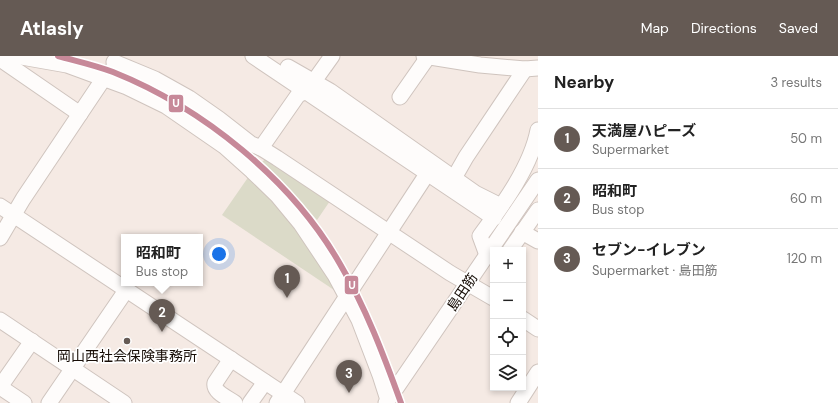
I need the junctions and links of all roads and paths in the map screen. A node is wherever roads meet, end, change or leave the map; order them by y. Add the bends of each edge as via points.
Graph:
1 (16, 56) edge
2 (253, 56) edge
3 (272, 56) edge
4 (332, 56) edge
5 (426, 57) edge
6 (0, 59) edge
7 (116, 59) edge
8 (532, 69) edge
9 (104, 79) junction
10 (310, 87) junction
11 (400, 97) dead end
12 (80, 114) junction
13 (538, 130) edge
14 (261, 148) junction
15 (427, 174) junction
16 (454, 178) junction
17 (538, 180) edge
18 (0, 206) edge
19 (538, 210) edge
20 (497, 212) junction
21 (13, 214) junction
22 (530, 227) edge
23 (389, 232) junction
24 (0, 238) edge
25 (538, 241) edge
26 (495, 247) edge
27 (513, 247) edge
28 (490, 255) edge
29 (468, 282) junction
30 (121, 285) edge
31 (122, 286) edge
32 (127, 289) junction
33 (490, 296) edge
34 (346, 297) junction
35 (524, 319) edge
36 (0, 320) edge
37 (538, 329) edge
38 (32, 341) junction
39 (231, 359) junction
40 (72, 369) junction
41 (538, 372) edge
42 (265, 382) junction
43 (0, 387) edge
44 (280, 399) edge
45 (387, 402) edge
46 (24, 403) edge
47 (49, 403) edge
48 (124, 403) edge
49 (235, 403) edge
50 (250, 403) edge
51 (297, 403) edge
52 (518, 403) edge

1 - 9 street via 67,65
2 - 10 street
3 - 10 street
4 - 10 street
5 - 8 street
5 - 11 street
6 - 12 street
7 - 9 street
7 - 14 street via 189,98 251,144
8 - 16 street via 466,157
9 - 12 street
9 - 34 street via 166,106 224,146 252,171 277,195 301,224 335,275
10 - 14 street via 298,95
10 - 15 street
10 - 16 street via 330,92
12 - 21 street
13 - 20 street via 536,142 523,171
14 - 23 street
15 - 20 street
15 - 23 street
16 - 20 street
17 - 26 street, 島田筋
18 - 21 street
19 - 22 street
20 - 28 street via 480,236
21 - 24 street
21 - 30 street
22 - 25 street
22 - 27 street
23 - 29 street via 450,273
23 - 34 street
28 - 29 street, 島田筋
29 - 33 street
29 - 45 street, 島田筋
31 - 32 street
32 - 39 street
32 - 40 street
34 - 44 street
34 - 45 street via 359,320 380,375
35 - 37 street
36 - 38 street
38 - 40 street
38 - 43 street
39 - 42 street
39 - 49 street via 214,386
40 - 47 street
40 - 48 street
41 - 52 street
42 - 44 street
42 - 50 street
43 - 46 street
44 - 51 street

